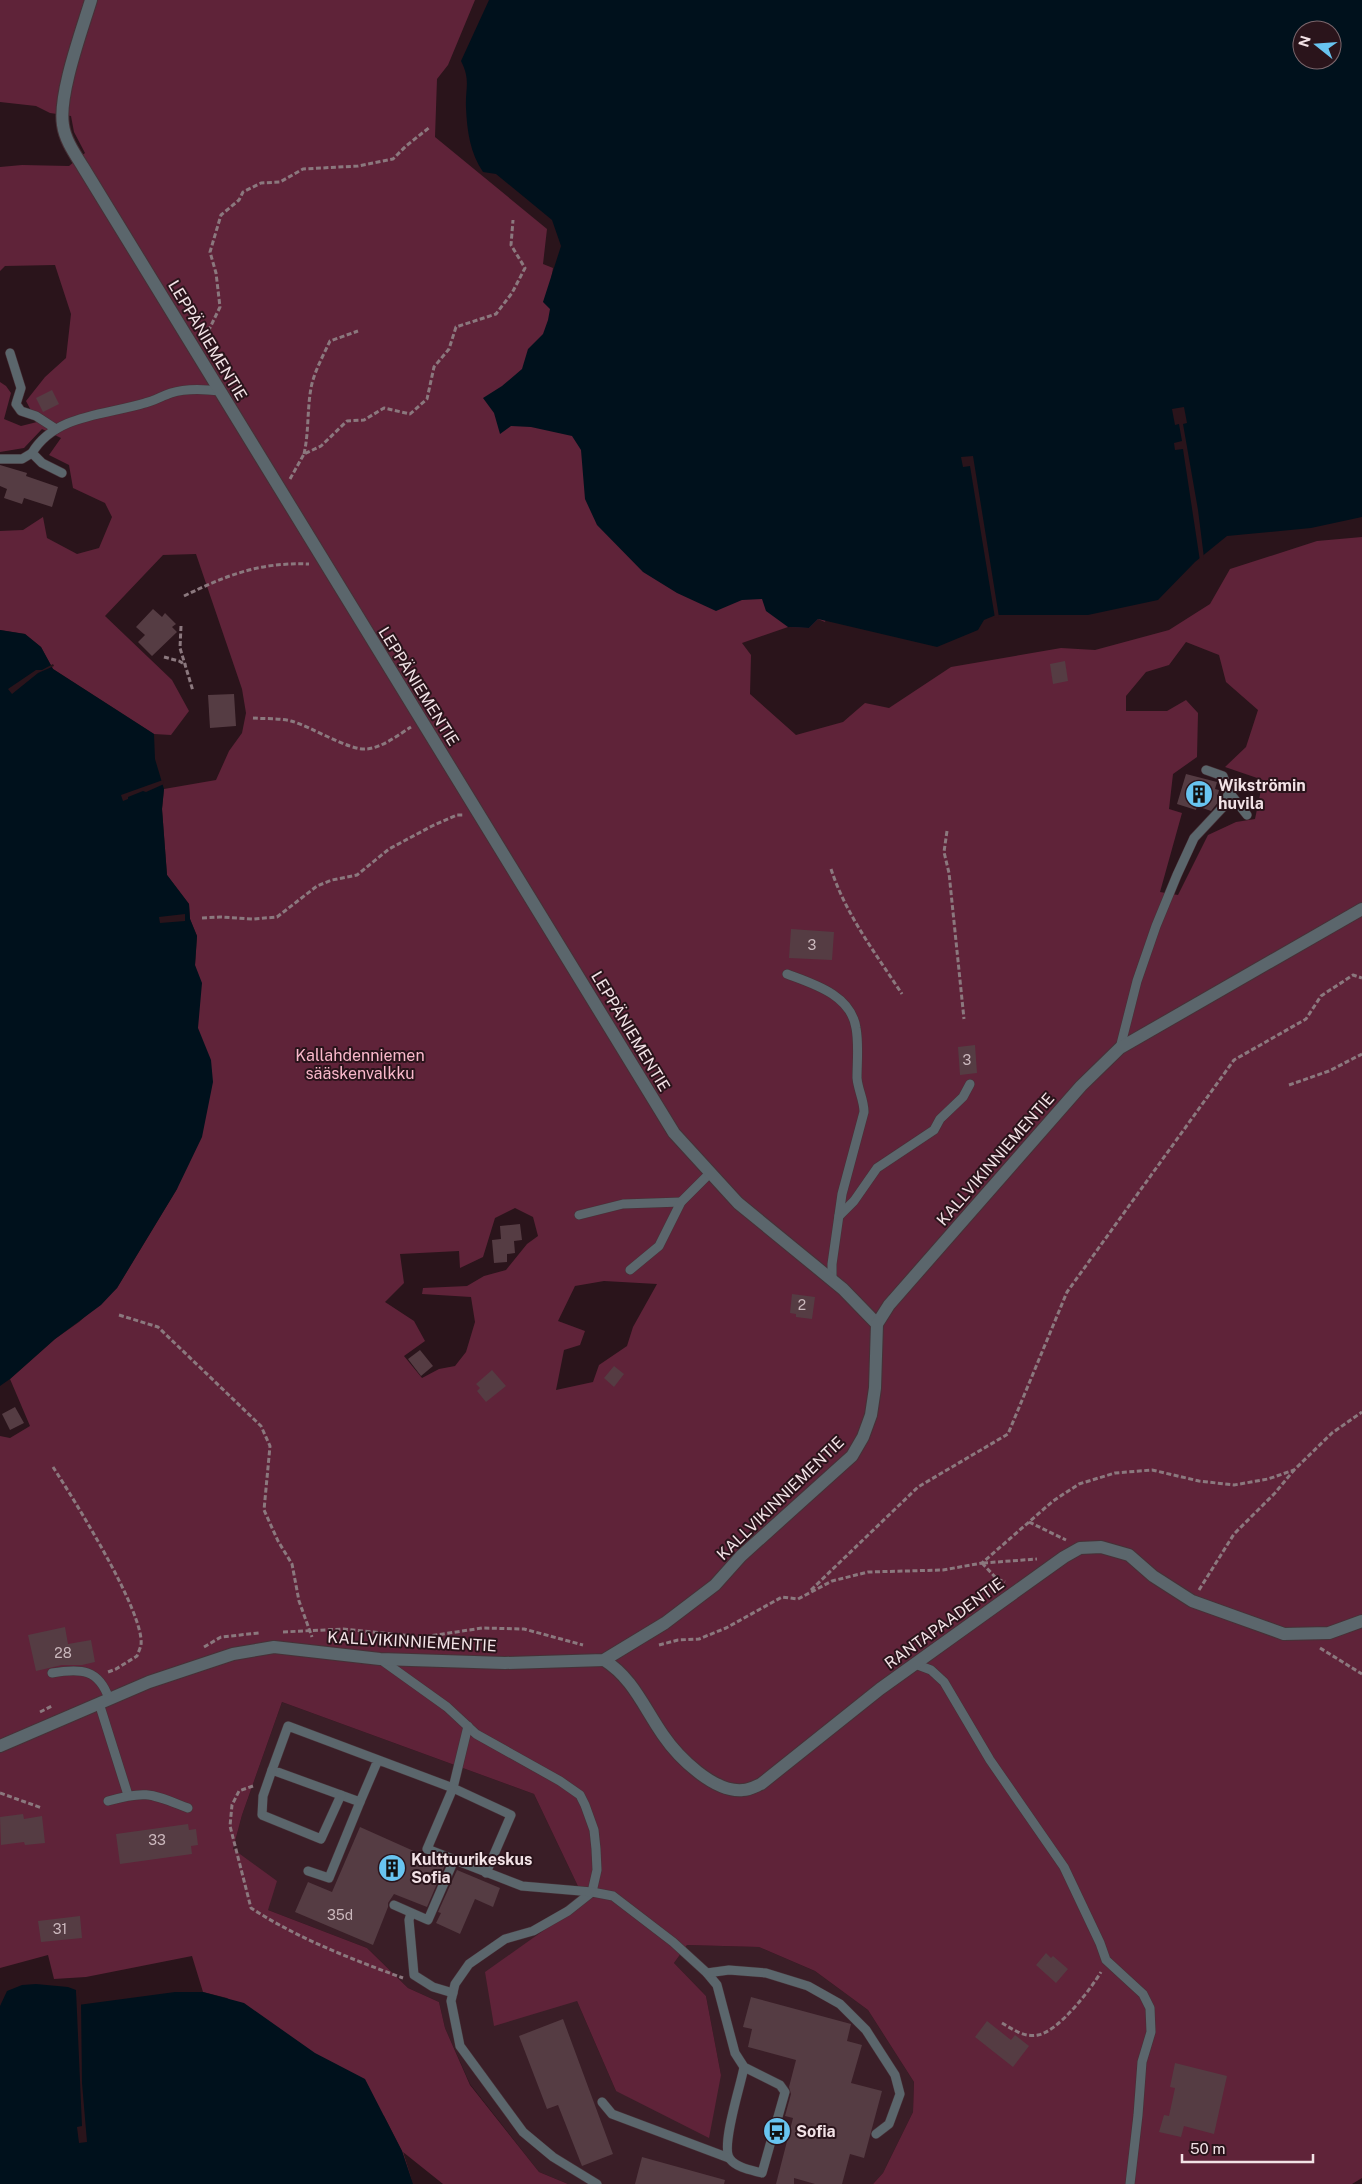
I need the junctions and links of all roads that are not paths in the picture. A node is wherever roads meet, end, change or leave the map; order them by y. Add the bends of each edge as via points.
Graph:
1 (91, 0) edge
2 (10, 353) dead end
3 (220, 391) junction
4 (56, 429) junction
5 (32, 453) junction
6 (0, 459) edge
7 (62, 473) dead end
8 (1206, 770) dead end
9 (1229, 792) junction
10 (1247, 815) dead end
11 (1362, 909) edge
12 (787, 974) dead end
13 (1120, 1048) junction
14 (970, 1084) dead end
15 (711, 1172) junction
16 (681, 1202) junction
17 (579, 1215) dead end
18 (839, 1216) junction
19 (630, 1270) dead end
20 (832, 1280) junction
21 (877, 1324) junction
22 (1362, 1621) edge
23 (380, 1659) junction
24 (604, 1660) junction
25 (915, 1664) junction
26 (52, 1673) dead end
27 (104, 1701) junction
28 (468, 1726) junction
29 (0, 1746) edge
30 (378, 1760) junction
31 (272, 1770) junction
32 (452, 1788) junction
33 (128, 1795) junction
34 (341, 1795) junction
35 (108, 1801) dead end
36 (360, 1802) junction
37 (188, 1808) dead end
38 (454, 1860) junction
39 (308, 1871) dead end
40 (486, 1873) junction
41 (592, 1892) junction
42 (394, 1905) dead end
43 (411, 1913) junction
44 (707, 1973) junction
45 (453, 1993) junction
46 (744, 2067) junction
47 (602, 2102) dead end
48 (876, 2134) dead end
49 (729, 2158) junction
50 (597, 2184) edge
51 (1130, 2184) edge

1 - 3 street, LEPPÄNIEMENTIE via 71,67 63,124 69,143
2 - 4 lane via 22,388 16,404 21,412 36,416
3 - 4 lane via 173,392
3 - 15 street, LEPPÄNIEMENTIE via 674,1133
4 - 5 lane via 39,442
5 - 6 lane via 22,459
5 - 7 lane via 42,463
8 - 9 lane via 1223,776
9 - 10 lane
9 - 13 lane via 1224,806 1194,838 1156,926
11 - 13 street, KALLVIKINNIEMENTIE
12 - 18 lane via 816,984 834,995 848,1008 856,1027 858,1084 864,1112 849,1163
13 - 21 street, KALLVIKINNIEMENTIE via 1068,1100 889,1305
14 - 18 lane via 934,1130 876,1168 854,1201
15 - 16 lane
15 - 20 street, LEPPÄNIEMENTIE via 738,1202
16 - 17 lane via 623,1204
16 - 19 lane via 658,1246
18 - 20 lane
20 - 21 street, LEPPÄNIEMENTIE
21 - 24 street, KALLVIKINNIEMENTIE via 871,1415 852,1456 741,1556 715,1585 665,1623
22 - 25 street, RANTAPAADENTIE via 1328,1633 1284,1634 1192,1601 1129,1556 1102,1547 1080,1548
23 - 24 street, KALLVIKINNIEMENTIE via 505,1663
23 - 27 street, KALLVIKINNIEMENTIE via 274,1647 233,1654
23 - 28 lane
24 - 25 street, RANTAPAADENTIE via 618,1668 664,1736 692,1766 708,1780 726,1788 743,1790 762,1784
25 - 51 lane via 931,1670 944,1682 990,1760 1064,1867 1106,1960 1143,1994 1150,2008 1151,2032 1142,2062
26 - 27 lane via 85,1672 95,1676 102,1681
27 - 29 street, KALLVIKINNIEMENTIE
27 - 33 lane
28 - 32 lane
28 - 41 lane via 476,1734 580,1795 594,1830 596,1870
30 - 31 lane via 288,1726
30 - 32 lane
30 - 36 lane
31 - 34 lane
31 - 34 lane via 263,1796 262,1815 321,1839
32 - 38 lane via 427,1849
32 - 40 lane via 511,1815
33 - 35 lane
33 - 37 lane via 144,1794
34 - 36 lane
36 - 39 lane via 329,1878
38 - 40 lane
38 - 43 lane via 428,1920
40 - 41 lane via 522,1886
41 - 44 lane via 613,1896
41 - 45 lane via 568,1911 533,1931 505,1939 469,1964 455,1984
42 - 43 lane
43 - 45 lane via 414,1975 433,1987
44 - 46 lane via 717,1985 735,2053
44 - 48 lane via 729,1970 766,1973 808,1986 840,2004 866,2030 895,2075 900,2094 889,2124
45 - 50 lane via 451,2001 460,2046 493,2092 524,2132 553,2157
46 - 49 lane via 729,2126 726,2150
46 - 49 lane via 780,2085 785,2092 762,2173 736,2165
47 - 49 lane via 612,2114

